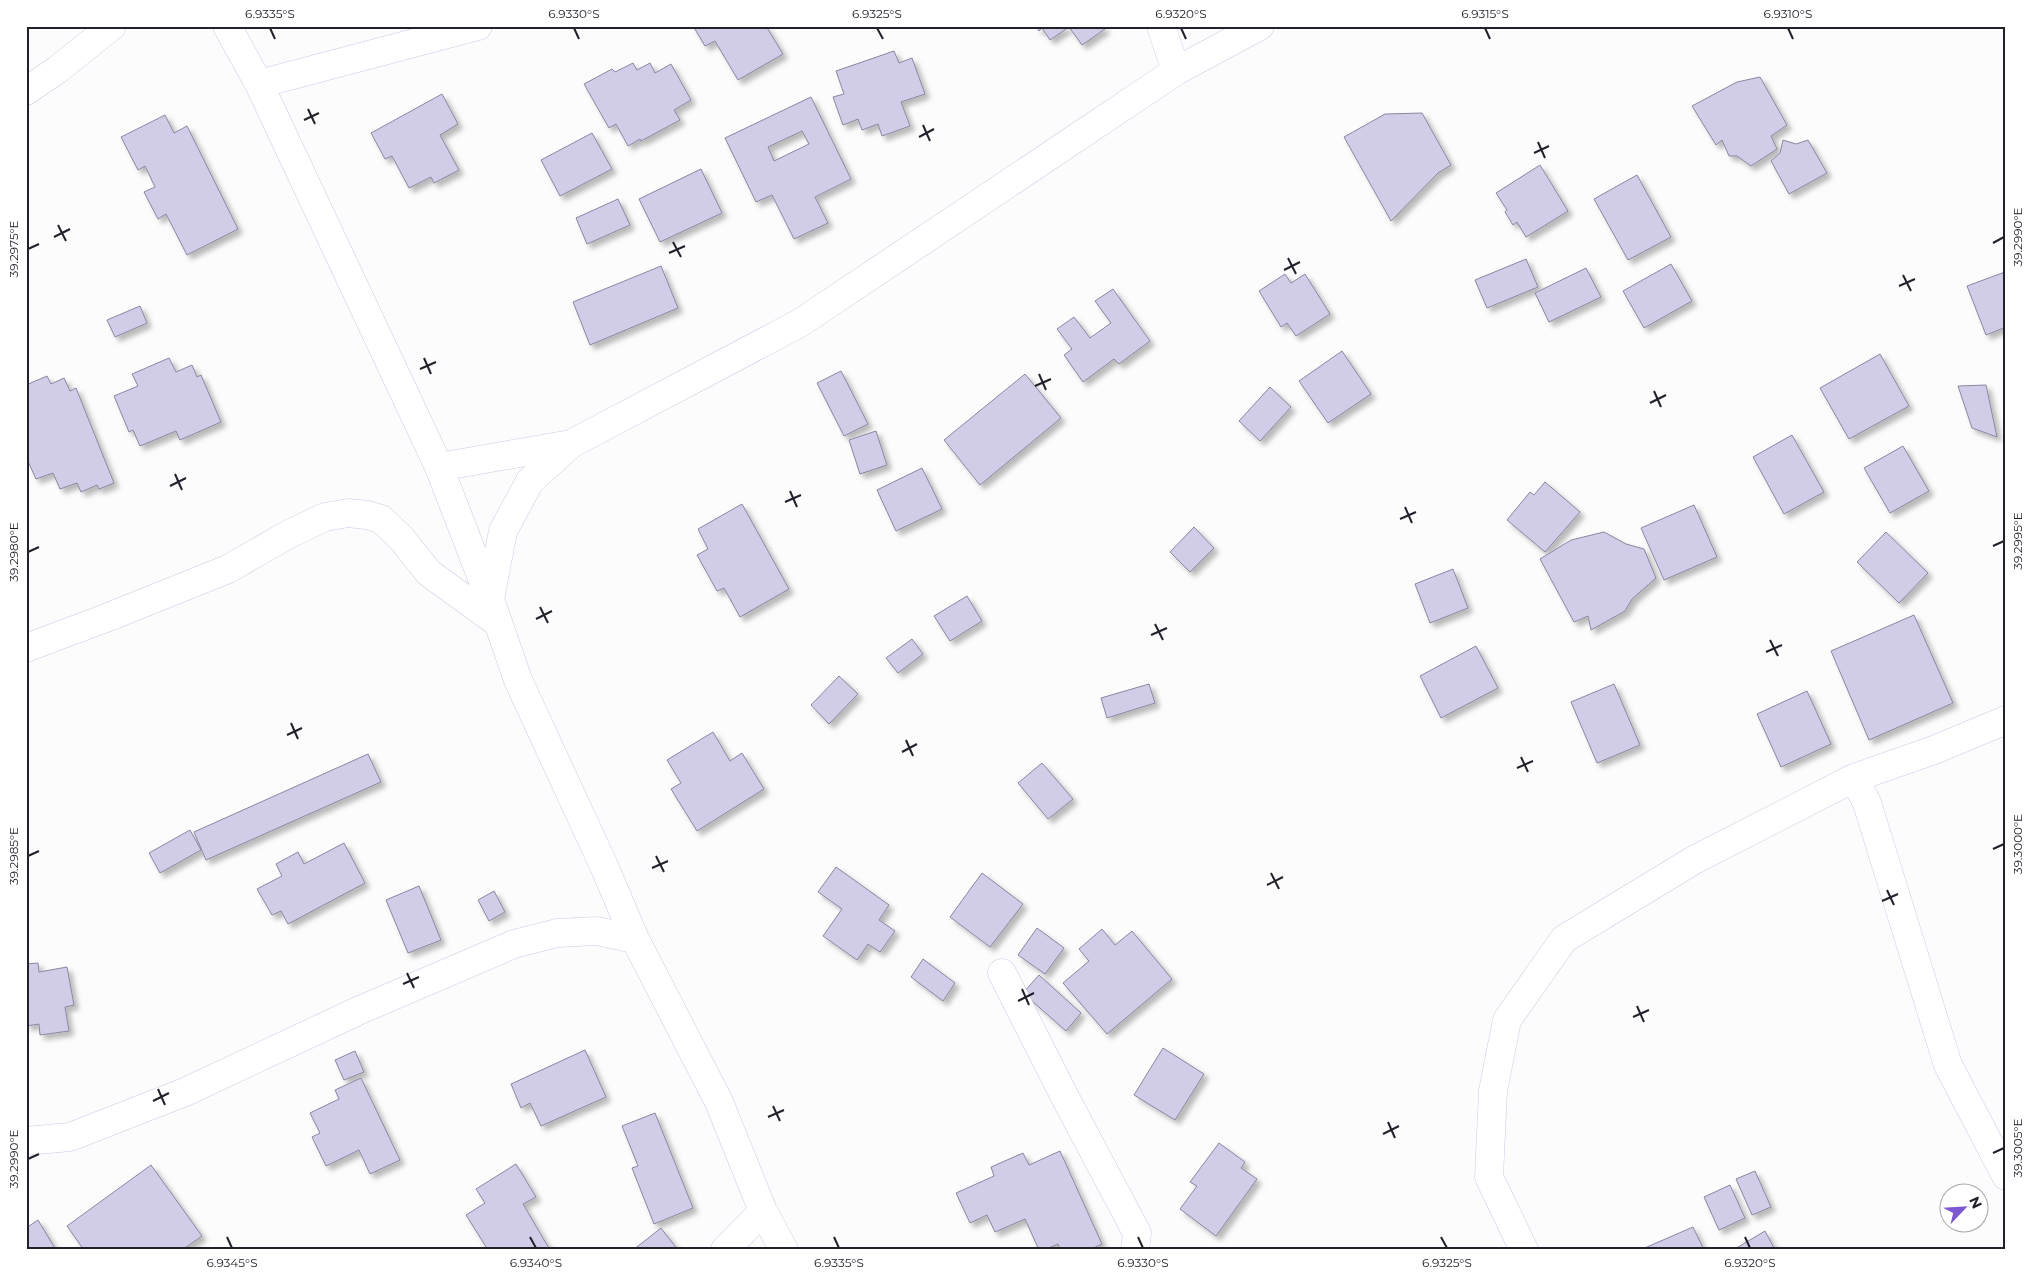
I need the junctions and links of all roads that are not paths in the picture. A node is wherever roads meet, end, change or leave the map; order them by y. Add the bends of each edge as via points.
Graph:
1 (112, 26) edge
2 (227, 26) edge
3 (478, 26) edge
4 (1161, 26) edge
5 (1260, 26) edge
6 (1176, 71) junction
7 (259, 84) junction
8 (26, 91) edge
9 (571, 444) junction
10 (439, 467) junction
11 (494, 611) junction
12 (26, 648) edge
13 (2006, 720) edge
14 (1854, 778) junction
15 (635, 939) junction
16 (1002, 973) dead end
17 (26, 1141) edge
18 (2006, 1176) edge
19 (763, 1211) junction
20 (725, 1250) edge
21 (784, 1250) edge
22 (1135, 1250) edge
23 (1524, 1250) edge

1 - 8 street
2 - 7 street
3 - 7 street
4 - 6 street
5 - 6 street
6 - 9 street via 800,323
7 - 10 street
9 - 10 street
9 - 11 street via 530,481 503,532
10 - 11 street
11 - 12 street via 429,574 401,538 381,519 348,514 324,517 228,569
11 - 15 street via 518,680
13 - 14 street
14 - 18 street via 1867,803 1948,1065
14 - 23 street via 1694,860 1564,939 1507,1020 1493,1091 1489,1177
15 - 17 street via 596,931 557,932 514,944 360,1010 185,1092 70,1137
15 - 19 street via 719,1102
16 - 22 street via 1137,1233
19 - 20 street
19 - 21 street

